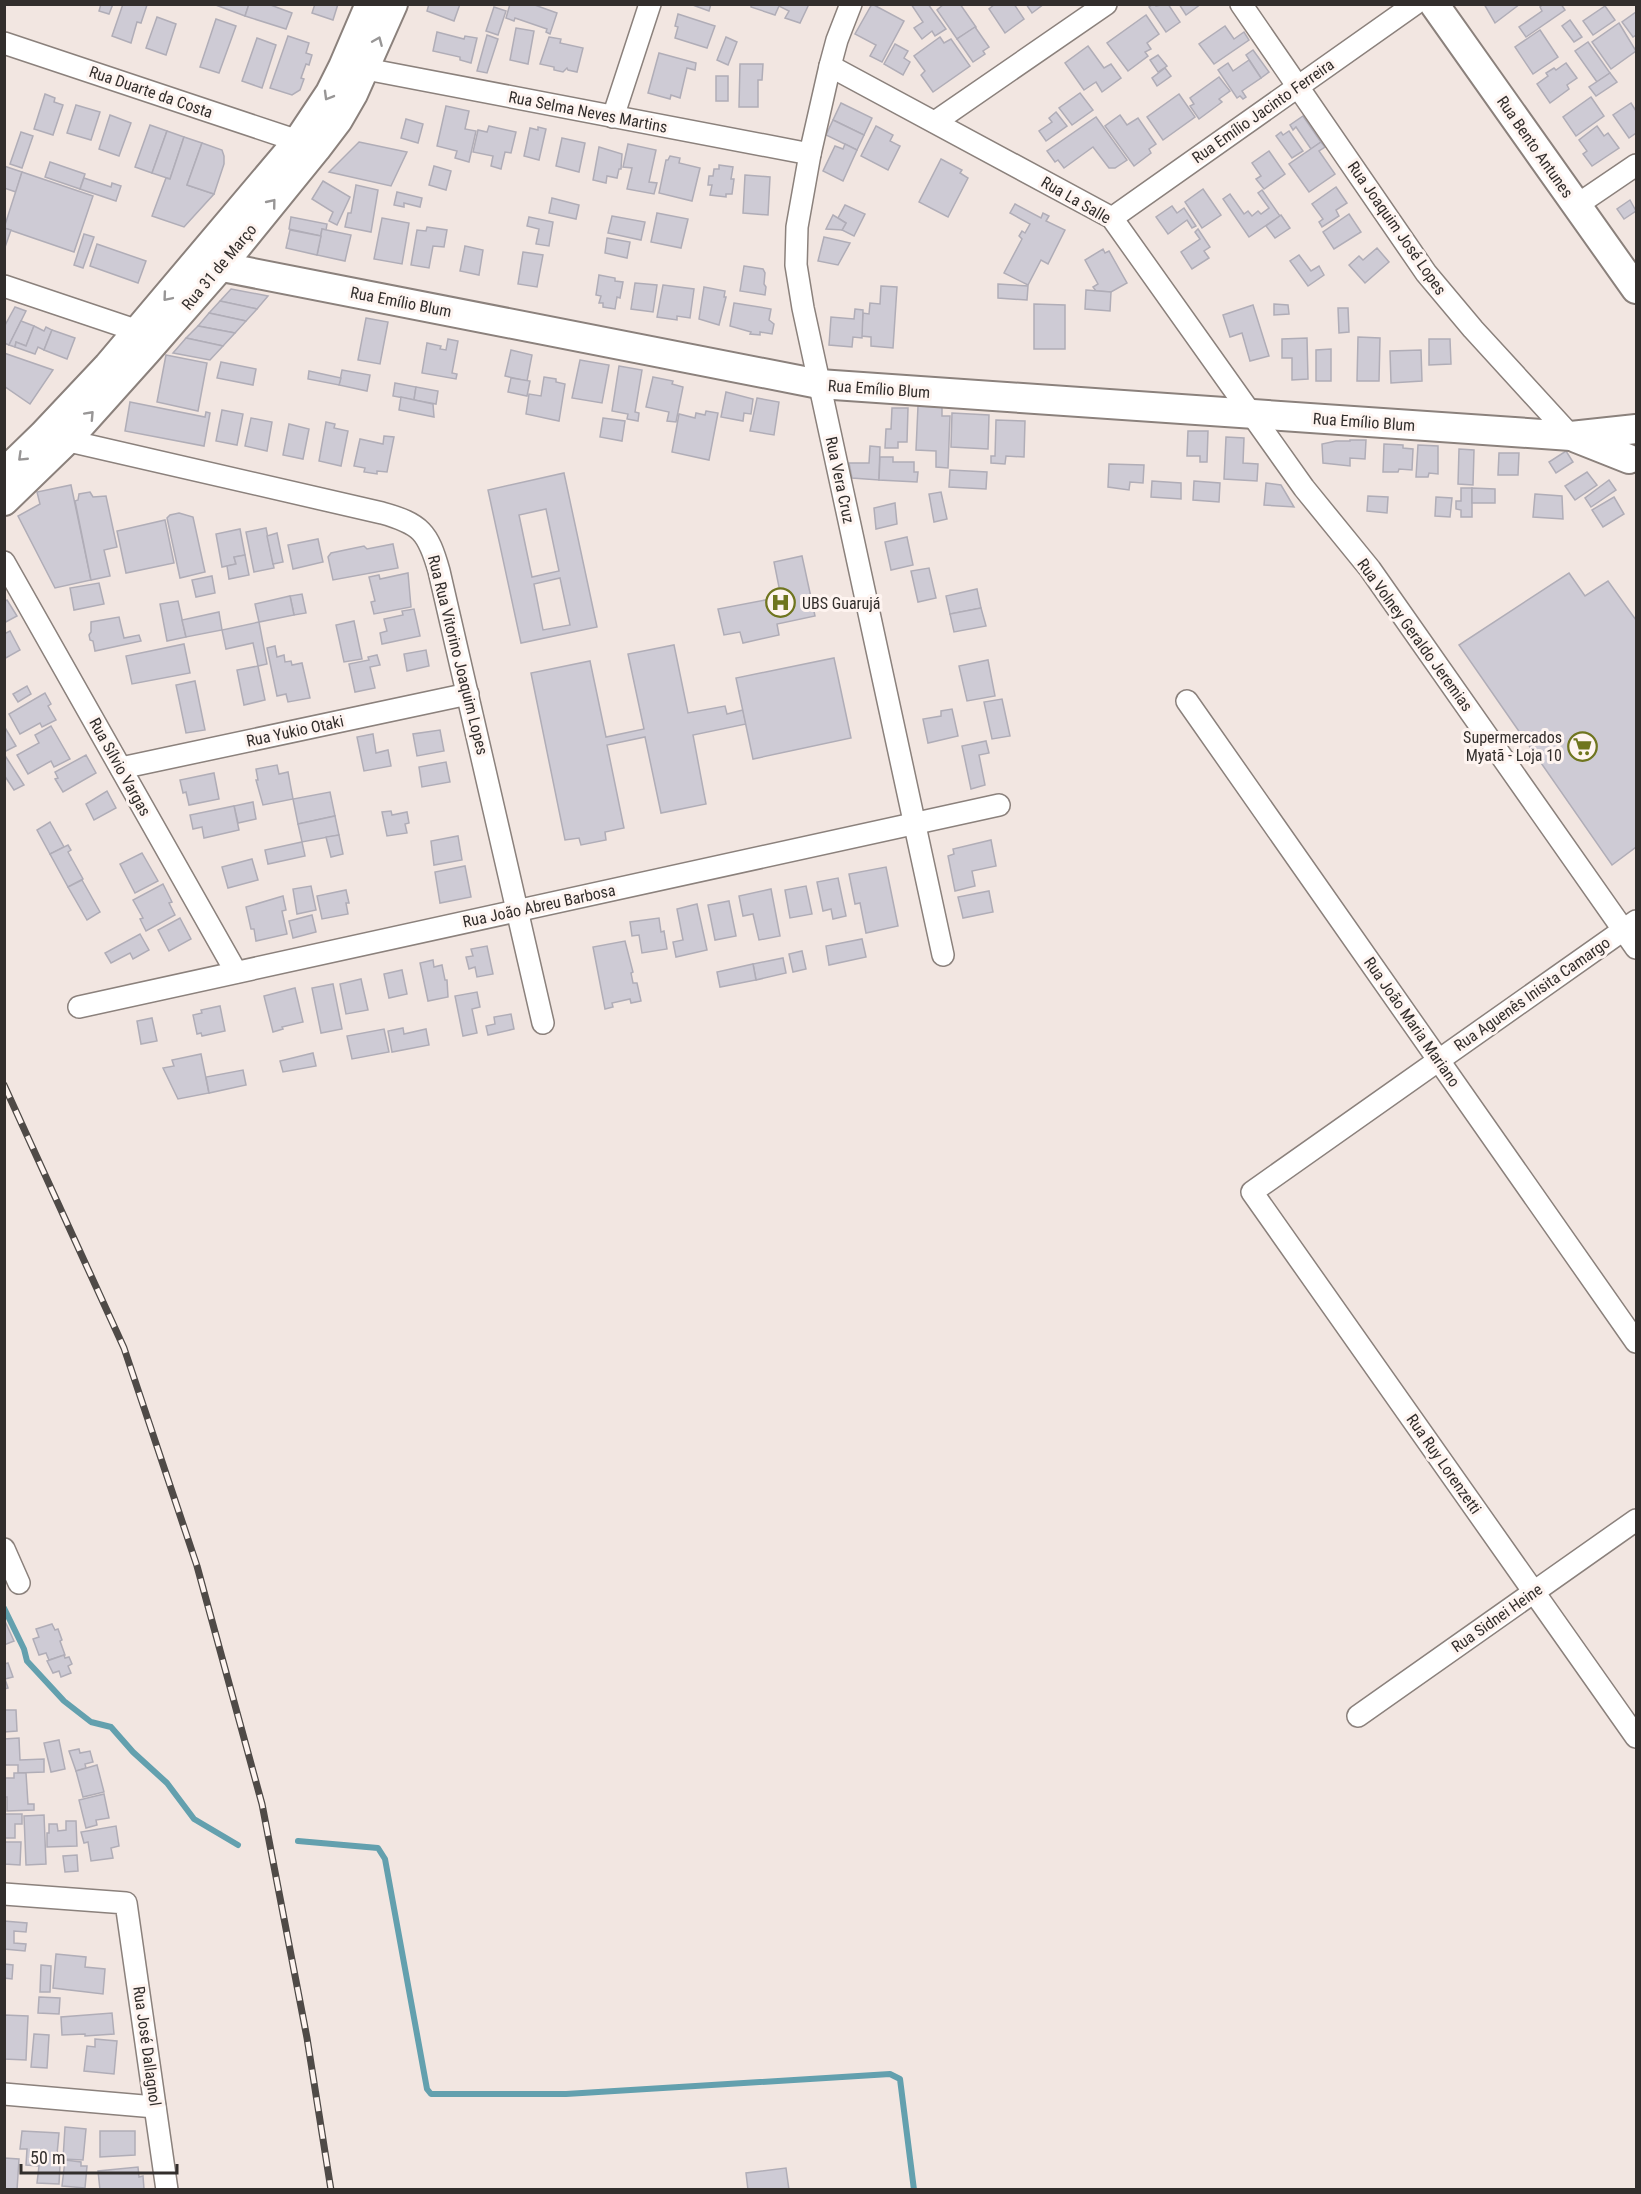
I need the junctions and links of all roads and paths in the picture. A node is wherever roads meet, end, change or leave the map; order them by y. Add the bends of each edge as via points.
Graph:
1 (370, 4) edge
2 (393, 4) edge
3 (650, 4) edge
4 (851, 4) edge
5 (1106, 4) edge
6 (1241, 4) edge
7 (1414, 4) edge
8 (1434, 4) edge
9 (4, 43) edge
10 (830, 66) junction
11 (366, 69) junction
12 (1298, 86) junction
13 (613, 117) junction
14 (935, 122) junction
15 (298, 141) junction
16 (810, 154) junction
17 (1636, 165) edge
18 (1577, 205) junction
19 (1112, 218) junction
20 (209, 264) junction
21 (4, 286) edge
22 (1636, 289) edge
23 (138, 332) junction
24 (819, 384) junction
25 (1251, 414) junction
26 (1571, 436) junction
27 (55, 437) junction
28 (1635, 448) edge
29 (4, 473) edge
30 (4, 501) edge
31 (4, 562) edge
32 (468, 694) junction
33 (1187, 701) dead end
34 (121, 768) junction
35 (999, 805) dead end
36 (914, 824) junction
37 (517, 911) junction
38 (1630, 925) edge
39 (1636, 948) edge
40 (943, 955) dead end
41 (236, 972) junction
42 (79, 1007) dead end
43 (543, 1023) dead end
44 (1439, 1060) junction
45 (1252, 1192) joint
46 (1636, 1342) edge
47 (1636, 1520) edge
48 (4, 1549) edge
49 (19, 1583) dead end
50 (1534, 1592) junction
51 (1358, 1716) dead end
52 (1636, 1737) edge
53 (4, 1894) edge
54 (4, 2094) edge
55 (155, 2107) junction
56 (167, 2190) edge

1 -> 15 main road, Rua 31 de Março via 334,84
11 -> 2 main road, Rua 31 de Março
3 - 13 street
4 - 10 street, Rua Vera Cruz
5 - 14 street
6 - 12 street, Rua Joaquim José Lopes
7 - 12 street, Rua Emílio Jacinto Ferreira
8 - 18 main road, Rua Bento Antunes
9 - 15 street, Rua Duarte da Costa
10 - 14 street, Rua La Salle
10 - 16 street, Rua Vera Cruz
11 - 13 street, Rua Selma Neves Martins
20 -> 11 main road, Rua 31 de Março via 338,120
12 - 19 street, Rua Emílio Jacinto Ferreira
12 - 26 street, Rua Joaquim José Lopes via 1426,273
13 - 16 street, Rua Selma Neves Martins
14 - 19 street, Rua La Salle
15 - 20 main road, Rua 31 de Março
16 - 24 street, Rua Vera Cruz via 797,227 796,265
17 - 18 street
18 - 22 main road, Rua Bento Antunes
19 - 25 street, Rua La Salle
20 -> 23 main road, Rua 31 de Março
20 - 24 main road, Rua Emílio Blum
27 -> 20 main road, Rua 31 de Março
21 - 23 street
23 - 27 main road, Rua 31 de Março
24 - 25 main road, Rua Emílio Blum
24 - 36 street, Rua Vera Cruz
25 - 26 main road, Rua Emílio Blum
25 - 38 street, Rua Volney Geraldo Jeremias via 1370,569
26 - 28 main road, Rua Emílio Blum
27 -> 29 main road, Rua 31 de Março
27 - 30 main road, Rua 31 de Março
27 - 32 street, Rua Rua Vitorino Joaquim Lopes via 405,519 422,531 433,548
31 - 34 street, Rua Sílvio Vargas
32 - 34 street, Rua Yukio Otaki
32 - 37 street, Rua Rua Vitorino Joaquim Lopes
33 - 44 street, Rua João Maria Mariano
34 - 41 street, Rua Sílvio Vargas
35 - 36 street, Rua João Abreu Barbosa
36 - 37 street, Rua João Abreu Barbosa
36 - 40 street, Rua Vera Cruz
37 - 41 street, Rua João Abreu Barbosa
37 - 43 street, Rua Rua Vitorino Joaquim Lopes
38 - 39 street, Rua Volney Geraldo Jeremias
38 - 44 street, Rua Aguenês Inisita Camargo
41 - 42 street, Rua João Abreu Barbosa
44 - 45 street, Rua Aguenês Inisita Camargo
44 - 46 street, Rua João Maria Mariano
45 - 50 street, Rua Ruy Lorenzetti
47 - 50 street, Rua Sidnei Heine
48 - 49 street
50 - 51 street, Rua Sidnei Heine
50 - 52 street, Rua Ruy Lorenzetti
53 - 55 street, Rua José Dallagnol via 126,1903
54 - 55 street
55 - 56 street, Rua José Dallagnol

